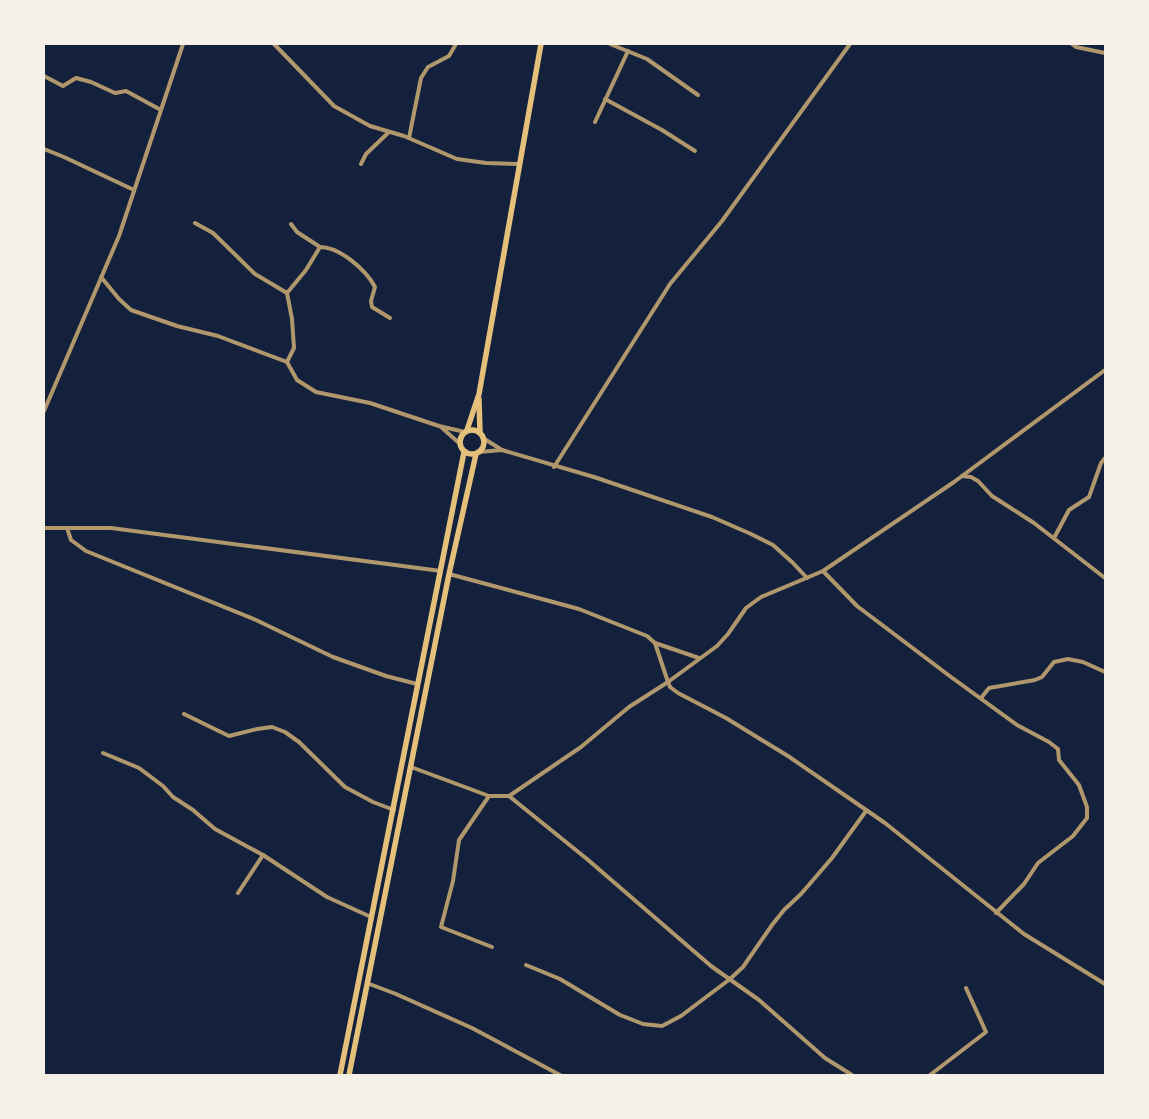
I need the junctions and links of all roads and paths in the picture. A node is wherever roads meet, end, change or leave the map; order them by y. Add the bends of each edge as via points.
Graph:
1 (183, 44) edge
2 (274, 44) edge
3 (456, 44) edge
4 (541, 44) edge
5 (610, 44) edge
6 (850, 44) edge
7 (1072, 44) edge
8 (1094, 44) edge
9 (1091, 50) junction
10 (628, 51) junction
11 (1105, 53) edge
12 (44, 76) edge
13 (698, 95) dead end
14 (605, 99) junction
15 (160, 110) junction
16 (595, 122) dead end
17 (389, 132) junction
18 (409, 138) junction
19 (44, 149) edge
20 (695, 151) dead end
21 (361, 164) dead end
22 (519, 164) junction
23 (134, 190) junction
24 (195, 224) dead end
25 (291, 224) dead end
26 (320, 247) junction
27 (101, 277) junction
28 (287, 293) junction
29 (390, 318) dead end
30 (286, 362) junction
31 (1105, 370) edge
32 (479, 394) junction
33 (44, 411) edge
34 (439, 426) junction
35 (466, 431) junction
36 (482, 435) junction
37 (459, 443) junction
38 (502, 450) junction
39 (464, 452) junction
40 (478, 453) junction
41 (1105, 458) edge
42 (554, 467) junction
43 (962, 476) junction
44 (44, 528) edge
45 (67, 528) junction
46 (1054, 538) junction
47 (823, 571) junction
48 (441, 572) junction
49 (449, 574) junction
50 (807, 578) junction
51 (1105, 578) edge
52 (655, 643) junction
53 (699, 658) junction
54 (1105, 672) edge
55 (668, 682) junction
56 (417, 684) junction
57 (981, 698) junction
58 (184, 714) dead end
59 (103, 753) dead end
60 (411, 767) junction
61 (489, 796) junction
62 (509, 796) junction
63 (394, 810) junction
64 (866, 811) junction
65 (263, 855) junction
66 (238, 893) dead end
67 (996, 913) junction
68 (371, 917) junction
69 (492, 947) dead end
70 (526, 965) dead end
71 (730, 979) junction
72 (359, 982) junction
73 (367, 983) junction
74 (1105, 984) edge
75 (966, 988) dead end
76 (340, 1075) edge
77 (349, 1075) edge
78 (560, 1075) edge
79 (852, 1075) edge
80 (930, 1075) edge

1 - 15 street
2 - 17 street via 334,106 370,126
3 - 18 street via 449,56 428,67 421,78
4 - 22 highway
5 - 10 street
6 - 42 street via 745,190 670,284
7 - 9 street
8 - 9 street
9 - 11 street
10 - 13 street via 647,59
10 - 14 street
12 - 15 street via 63,86 76,78 115,93 126,91
14 - 16 street
14 - 20 street
15 - 23 street
17 - 18 street
17 - 21 street via 366,154
18 - 22 street via 457,159 486,164
19 - 23 street
22 - 32 highway
23 - 27 street
24 - 28 street via 213,232 255,274
25 - 26 street via 297,232
26 - 28 street
26 - 29 street via 334,249 361,268 375,287 372,307
27 - 30 street via 131,310 218,336
27 - 33 street
28 - 30 street via 294,348
30 - 34 street via 297,380 316,392 370,403
31 - 43 street
32 - 35 highway
32 - 36 highway
34 - 35 street
34 - 37 street
35 - 36 highway via 474,430
35 - 37 highway
36 - 38 street
36 - 40 highway via 484,444
37 - 39 highway
38 - 40 street
38 - 42 street
39 - 40 highway
39 - 48 highway
40 - 49 highway
41 - 46 street via 1089,497 1069,510
42 - 50 street via 702,514 751,534 773,545
43 - 46 street via 978,481 992,496
43 - 47 street
44 - 45 street
45 - 48 street via 111,528
45 - 56 street via 71,540 86,551 256,620 333,657
46 - 51 street
47 - 50 street
47 - 57 street via 857,606
48 - 56 highway
49 - 52 street via 579,609 647,636
49 - 60 highway
50 - 53 street via 761,597 746,608 717,646
52 - 53 street
52 - 55 street
53 - 55 street
54 - 57 street via 1068,659 1054,662 1042,677 1035,680 989,688
55 - 62 street
55 - 64 street via 678,693 788,756
56 - 63 highway
57 - 67 street via 1017,725 1058,749 1059,760 1079,785 1088,807 1087,818 1073,836 1038,862 1024,884
58 - 63 street via 229,736 257,729 272,728 286,732 345,787
59 - 65 street via 139,768 216,829
60 - 61 street
60 - 73 highway
61 - 62 street
61 - 69 street via 459,840 441,927
62 - 71 street
63 - 68 highway
64 - 67 street
64 - 71 street via 832,858 784,910
65 - 66 street
65 - 68 street via 327,897
67 - 74 street
68 - 72 highway
70 - 71 street via 560,979 620,1014 643,1024 662,1026 681,1016
71 - 79 street via 826,1058
72 - 73 highway
72 - 76 highway
73 - 77 highway
73 - 78 street via 472,1028
75 - 80 street via 986,1032

